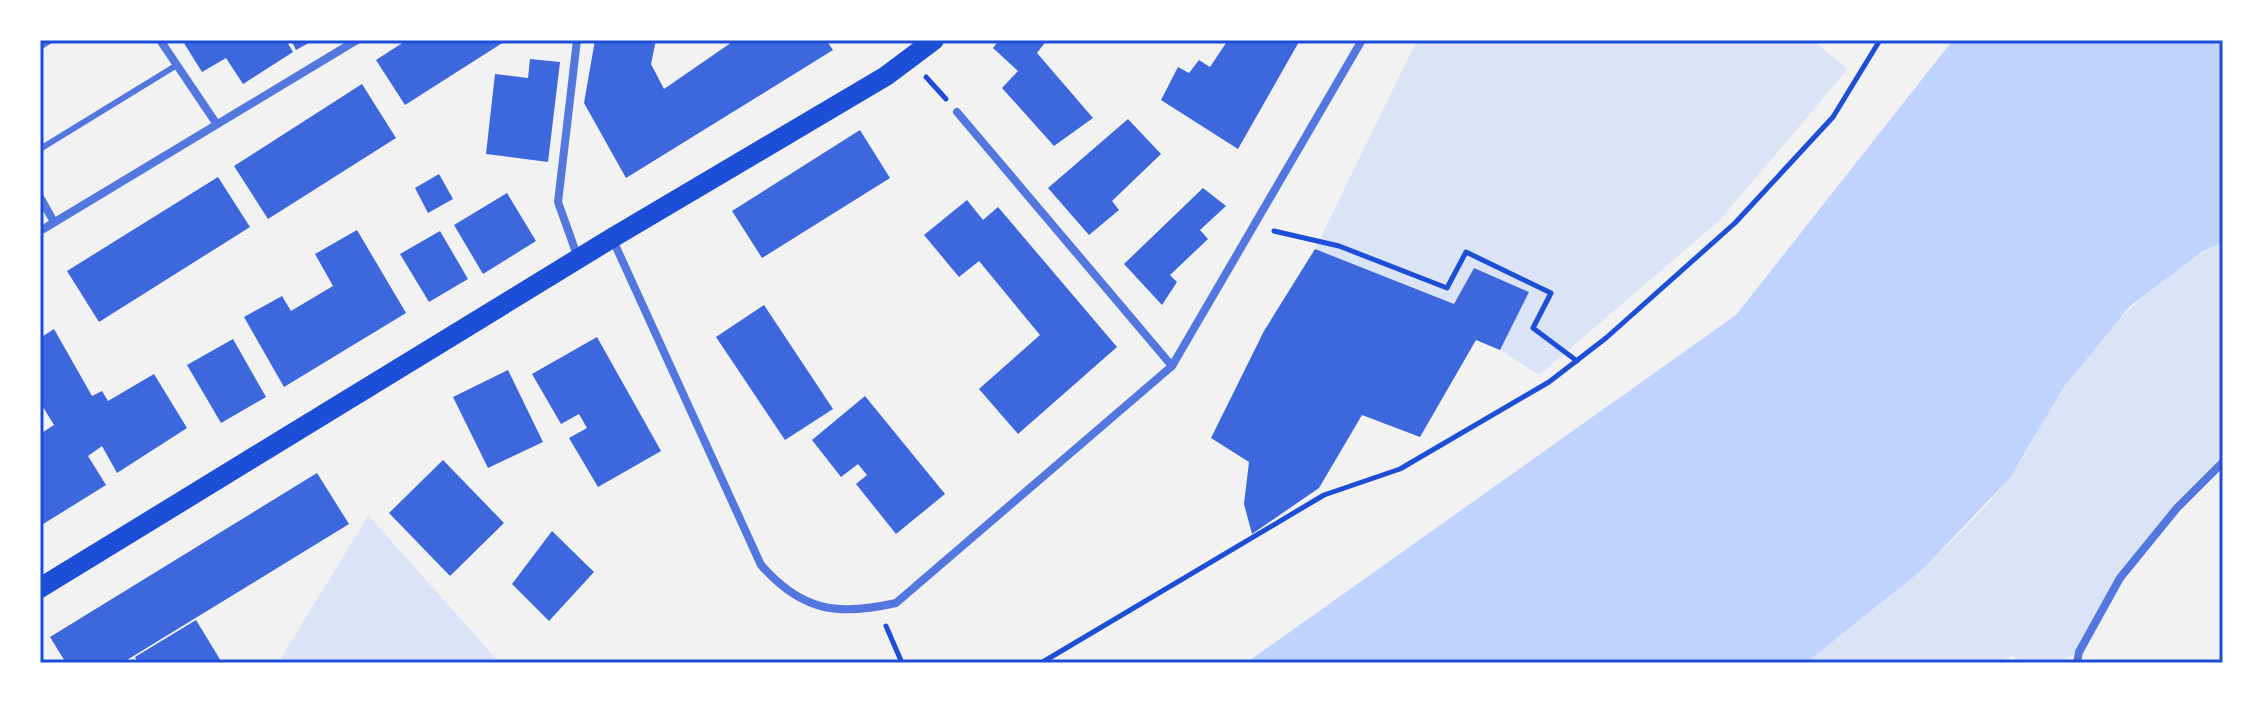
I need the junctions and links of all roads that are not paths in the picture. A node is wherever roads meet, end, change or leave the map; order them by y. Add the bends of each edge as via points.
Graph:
1 (51, 40) edge
2 (160, 40) edge
3 (357, 40) edge
4 (577, 40) edge
5 (934, 40) edge
6 (1362, 40) edge
7 (40, 47) edge
8 (177, 65) junction
9 (957, 112) road end
10 (216, 123) junction
11 (40, 149) edge
12 (40, 197) edge
13 (54, 222) junction
14 (40, 231) edge
15 (612, 238) junction
16 (578, 258) junction
17 (1172, 366) junction
18 (2223, 462) edge
19 (40, 588) edge
20 (2077, 663) edge

1 - 7 lane
2 - 8 street
3 - 10 street
4 - 16 street via 558,202
5 - 15 main road via 886,76
6 - 17 street
8 - 10 street
8 - 11 lane
9 - 17 street
10 - 13 street
12 - 13 street
13 - 14 street
15 - 16 main road
15 - 17 street via 761,565 784,591 817,604 856,612 896,603
16 - 19 main road
18 - 20 street via 2120,578

